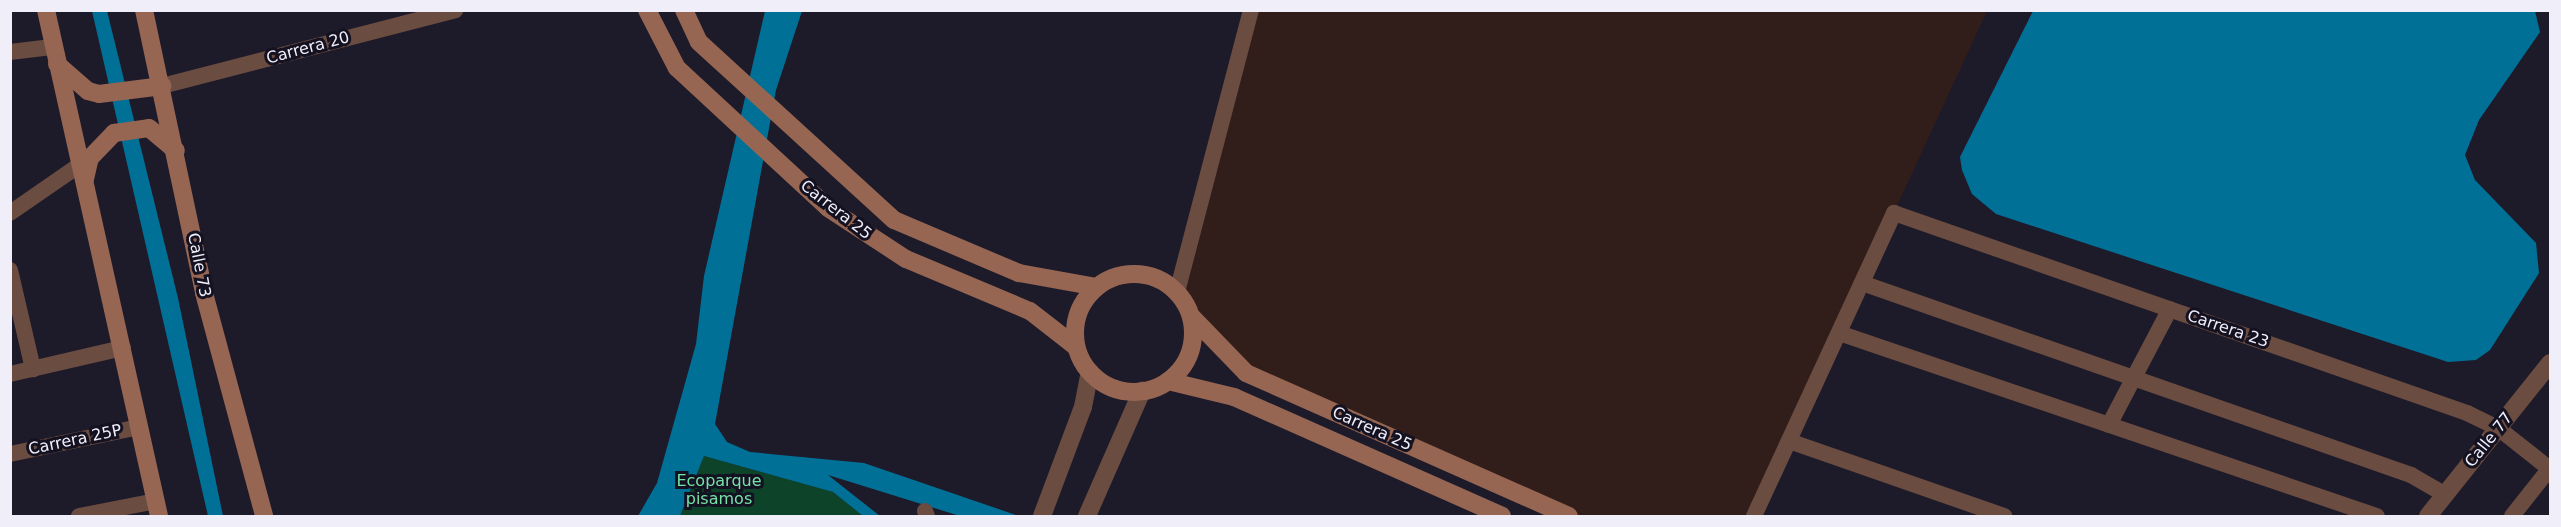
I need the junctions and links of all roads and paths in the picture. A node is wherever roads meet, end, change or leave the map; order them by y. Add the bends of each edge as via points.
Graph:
1 (46, 10) edge
2 (144, 10) edge
3 (455, 10) edge
4 (639, 10) edge
5 (647, 10) edge
6 (684, 10) edge
7 (1251, 10) edge
8 (656, 36) junction
9 (10, 52) edge
10 (54, 56) junction
11 (162, 86) junction
12 (178, 156) junction
13 (85, 167) junction
14 (10, 213) edge
15 (10, 270) edge
16 (1862, 283) junction
17 (1097, 287) junction
18 (1178, 292) junction
19 (2170, 309) junction
20 (1192, 317) junction
21 (1839, 333) junction
22 (1077, 347) junction
23 (123, 348) junction
24 (2550, 363) edge
25 (33, 369) junction
26 (1090, 372) junction
27 (10, 374) edge
28 (2134, 378) junction
29 (1168, 381) junction
30 (1142, 391) junction
31 (2109, 425) junction
32 (139, 427) junction
33 (2498, 428) junction
34 (1790, 441) junction
35 (10, 454) edge
36 (2550, 468) edge
37 (2445, 495) junction
38 (158, 509) edge
39 (1491, 514) edge
40 (79, 516) edge
41 (264, 516) edge
42 (1042, 516) edge
43 (1087, 516) edge
44 (1569, 516) edge
45 (1755, 516) edge
46 (2004, 516) edge
47 (2377, 516) edge
48 (2428, 516) edge
49 (2512, 516) edge

1 - 10 main road
2 - 11 main road, Calle 73
3 - 11 street, Carrera 20
4 - 8 street
5 - 8 main road, Carrera 25
6 - 17 main road, Carrera 25 via 699,42 847,183 894,220 951,248 1033,278
7 - 18 street
8 - 22 main road, Carrera 25 via 677,68 828,208 906,259 1030,311
9 - 10 street
10 - 11 main road via 75,82 99,94
10 - 13 main road
11 - 12 main road, Calle 73
12 - 13 main road via 162,136 149,128 114,133
12 - 41 main road, Calle 73 via 204,293
13 - 14 street
13 - 23 main road
15 - 25 street
16 - 19 street, Carrera 23 via 1894,213
16 - 21 street
16 - 28 street
17 - 18 main road via 1117,276 1140,274
17 - 22 main road, Carrera 25 via 1078,314
18 - 20 main road, Carrera 25
19 - 28 street
19 - 33 street, Carrera 23
20 - 29 main road via 1190,352
20 - 44 main road, Carrera 25 via 1246,373
21 - 31 street
21 - 34 street
22 - 26 main road, Carrera 25
23 - 25 street
23 - 32 main road
24 - 33 street, Calle 77
25 - 27 street
26 - 30 main road, Carrera 25 via 1113,388
26 - 42 street via 1063,467
28 - 31 street
28 - 37 street via 2411,475
29 - 30 main road, Carrera 25
29 - 39 main road, Carrera 25 via 1234,397
30 - 43 street
31 - 47 street
32 - 35 street, Carrera 25P
32 - 38 main road
33 - 36 street, Carrera 23
33 - 37 street, Calle 77
34 - 45 street
34 - 46 street
36 - 49 street
37 - 48 street, Calle 77
38 - 40 street

